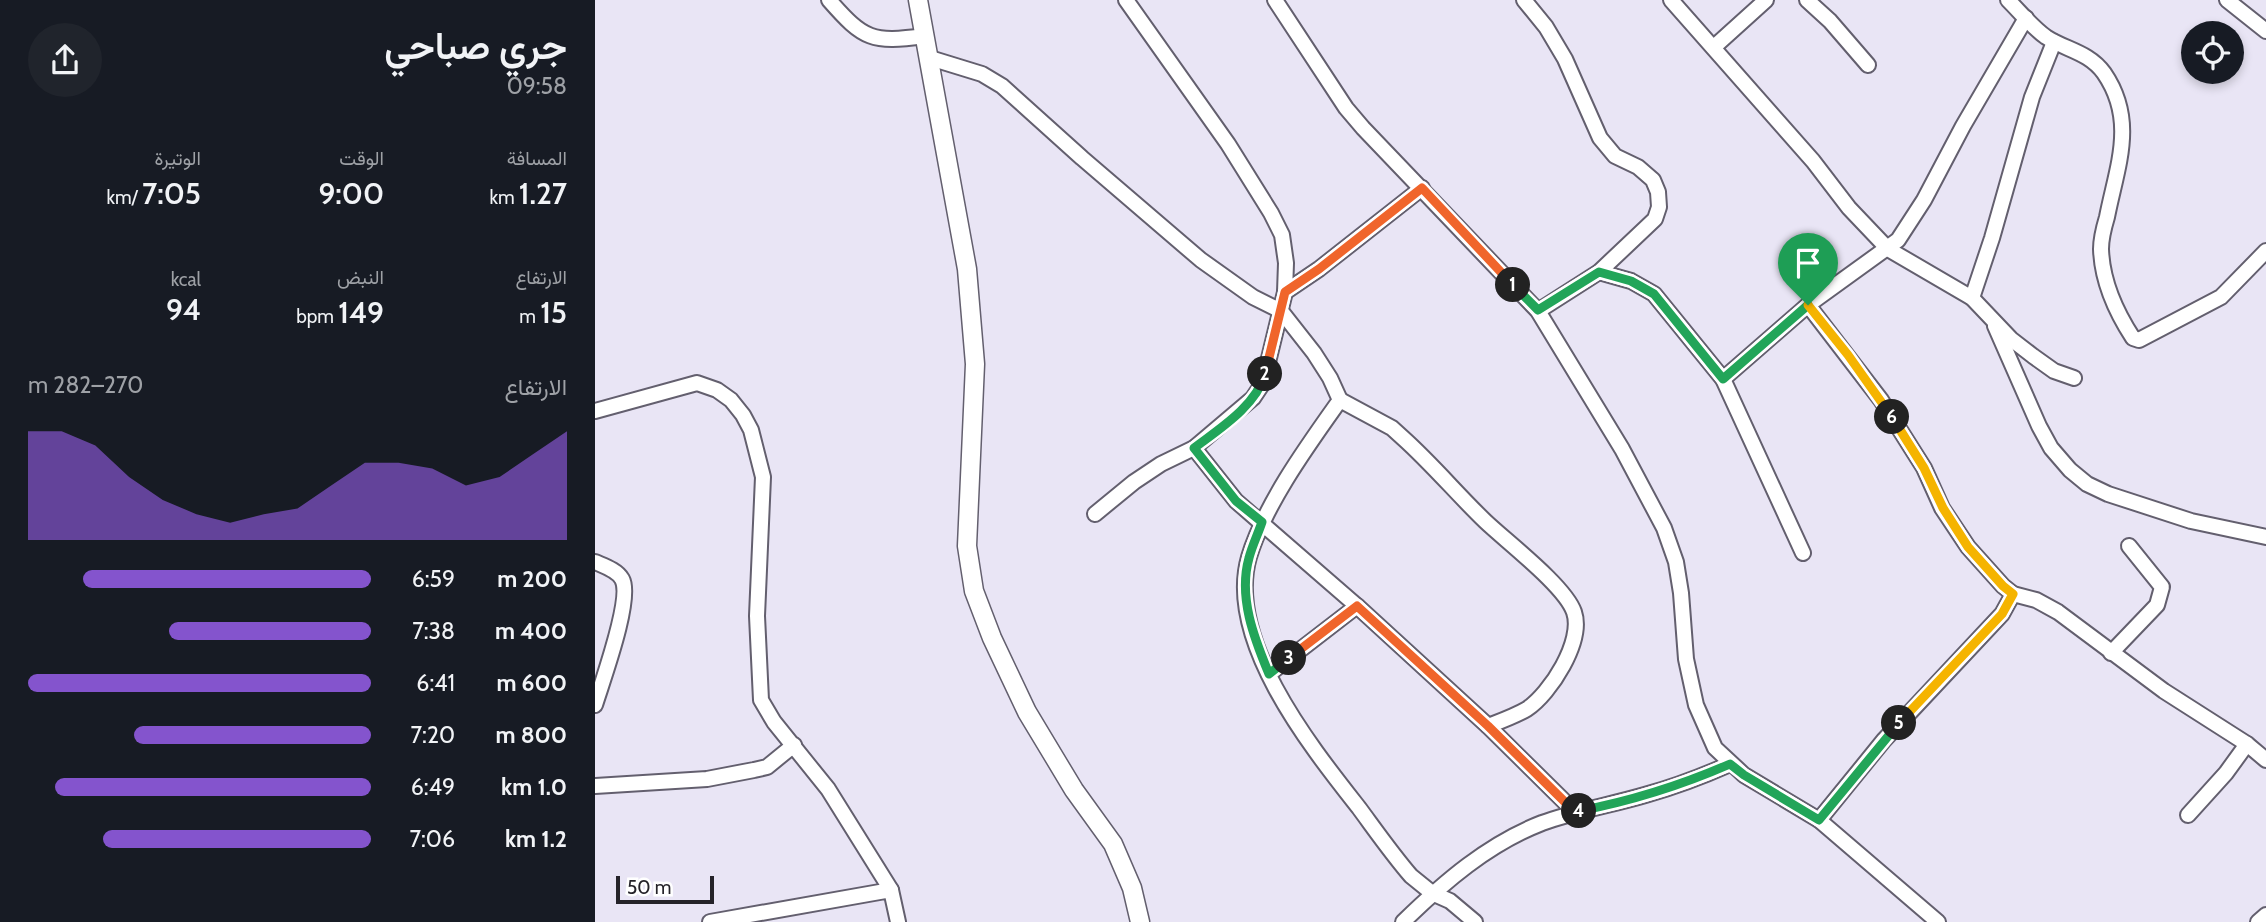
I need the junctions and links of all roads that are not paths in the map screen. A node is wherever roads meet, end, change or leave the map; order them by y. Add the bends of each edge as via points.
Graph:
1 (829, 0) edge
2 (918, 0) edge
3 (1126, 0) edge
4 (1275, 0) edge
5 (1524, 0) edge
6 (1671, 0) edge
7 (1766, 0) edge
8 (1807, 0) edge
9 (2008, 0) edge
10 (2227, 0) edge
11 (2026, 18) junction
12 (2266, 31) edge
13 (925, 36) junction
14 (2054, 42) junction
15 (1714, 47) junction
16 (930, 58) junction
17 (1868, 65) dead end
18 (1422, 188) junction
19 (1888, 249) junction
20 (2266, 251) edge
21 (1599, 272) junction
22 (1285, 292) junction
23 (1972, 298) junction
24 (1808, 305) junction
25 (1538, 310) junction
26 (1281, 311) junction
27 (1991, 318) junction
28 (2074, 378) dead end
29 (1723, 379) junction
30 (1340, 400) junction
31 (595, 411) edge
32 (1194, 448) junction
33 (1095, 514) dead end
34 (1262, 522) junction
35 (2266, 537) edge
36 (2129, 546) dead end
37 (1804, 554) dead end
38 (595, 562) edge
39 (2013, 594) junction
40 (1357, 606) junction
41 (2111, 653) junction
42 (1269, 674) junction
43 (595, 705) edge
44 (1488, 726) junction
45 (2247, 744) junction
46 (794, 745) junction
47 (2266, 760) edge
48 (1730, 764) junction
49 (595, 786) edge
50 (1575, 812) junction
51 (2188, 815) dead end
52 (1819, 820) junction
53 (891, 890) junction
54 (1432, 893) junction
55 (2266, 915) edge
56 (710, 922) edge
57 (898, 922) edge
58 (1140, 922) edge
59 (1403, 922) edge
60 (1475, 922) edge
61 (1938, 922) edge
62 (2259, 922) edge

1 - 13 street via 853,28 867,35 899,40
2 - 13 street
3 - 22 street via 1229,144 1271,213 1282,235
4 - 18 street via 1346,108
5 - 21 street via 1565,59 1600,138 1615,156 1653,180 1658,192 1655,219
6 - 15 street
7 - 15 street
8 - 17 street
9 - 11 street
10 - 12 street
11 - 14 street
11 - 19 street via 1907,229
13 - 16 street
14 - 20 street via 2091,61 2120,104 2124,134 2101,247 2112,299 2133,338 2139,340 2221,297
14 - 23 street via 2032,97
15 - 19 street
16 - 26 street via 982,74 1002,86 1201,260
16 - 58 street via 967,269 975,375 967,546 974,591 1027,712 1074,790 1114,844
18 - 22 street
18 - 25 street
19 - 23 street
19 - 24 street
21 - 25 street
21 - 29 street via 1631,281 1654,294
22 - 26 street
23 - 27 street
24 - 29 street
24 - 39 street via 1881,400 1968,547
25 - 48 street via 1664,528 1676,562 1686,659 1696,705 1715,748
26 - 30 street via 1314,353
26 - 32 street via 1263,383 1253,398
27 - 28 street via 2054,371
27 - 35 street via 2051,448 2078,477 2108,494 2191,521
29 - 37 street
30 - 34 street
30 - 44 street via 1403,438 1566,598 1575,614 1570,650 1545,692 1529,707
31 - 46 street via 697,383 731,400 743,415 763,477 759,693 764,708
32 - 33 street via 1161,464
32 - 34 street via 1236,501
34 - 40 street
34 - 42 street via 1249,558 1247,611
36 - 41 street via 2162,587 2161,597
38 - 43 street via 613,570 625,590
39 - 41 street via 2058,612
39 - 52 street via 2002,614 1884,740
40 - 42 street
40 - 44 street
41 - 45 street
42 - 54 street via 1307,741 1411,876
44 - 50 street
45 - 47 street
45 - 51 street
46 - 49 street via 767,767 754,770 707,779
46 - 53 street via 828,789
48 - 50 street via 1646,795
48 - 52 street
50 - 54 street via 1503,842
52 - 61 street
53 - 56 street
53 - 57 street
54 - 59 street
54 - 60 street
55 - 62 street

